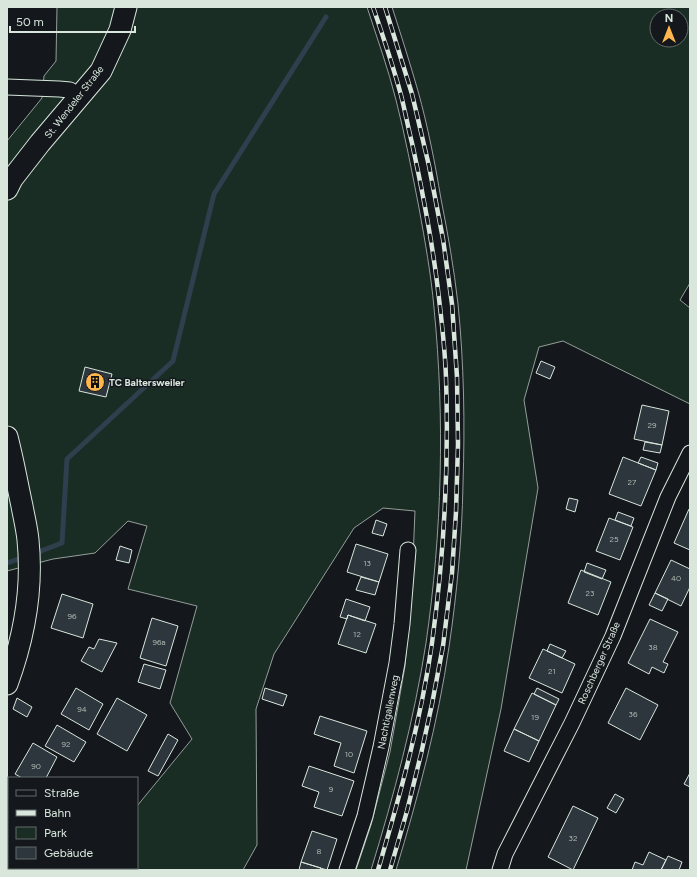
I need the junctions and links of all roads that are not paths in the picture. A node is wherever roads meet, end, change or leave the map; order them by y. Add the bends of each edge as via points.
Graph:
1 (126, 7) edge
2 (7, 87) edge
3 (80, 96) junction
4 (7, 188) edge
5 (7, 437) edge
6 (690, 453) edge
7 (408, 550) dead end
8 (7, 684) edge
9 (347, 870) edge
10 (500, 870) edge

1 - 3 main road, St. Wendeler Straße via 120,30 101,71
2 - 3 street via 70,90
3 - 4 main road, St. Wendeler Straße via 40,143
5 - 8 main road via 28,549 29,576 28,603 19,646
6 - 10 street, Roschberger Straße via 668,497 613,636 505,854
7 - 9 street, Nachtigallenweg via 397,663 383,739 365,816

